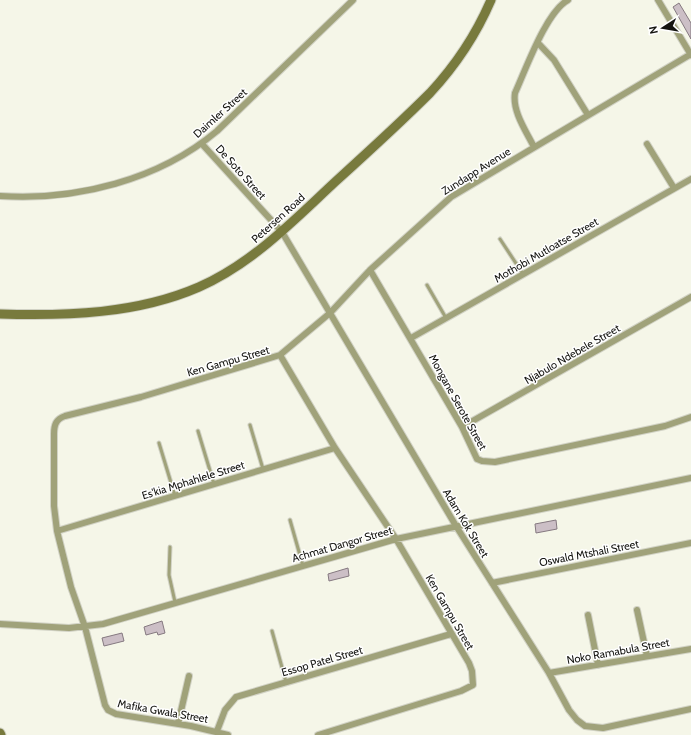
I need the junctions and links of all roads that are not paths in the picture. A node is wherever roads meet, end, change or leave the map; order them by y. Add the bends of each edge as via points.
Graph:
1 (353, 0) edge
2 (491, 0) edge
3 (568, 0) edge
4 (658, 0) edge
5 (538, 44) junction
6 (691, 55) edge
7 (588, 115) junction
8 (202, 144) junction
9 (647, 144) dead end
10 (534, 147) junction
11 (691, 179) edge
12 (674, 188) junction
13 (0, 196) edge
14 (282, 232) junction
15 (500, 239) dead end
16 (370, 270) junction
17 (523, 274) junction
18 (427, 285) dead end
19 (691, 297) edge
20 (330, 313) junction
21 (0, 314) edge
22 (446, 318) junction
23 (411, 338) junction
24 (280, 355) junction
25 (691, 417) edge
26 (250, 425) dead end
27 (462, 427) junction
28 (198, 431) dead end
29 (159, 443) dead end
30 (335, 448) junction
31 (263, 469) junction
32 (691, 478) edge
33 (214, 484) junction
34 (175, 496) junction
35 (290, 520) dead end
36 (456, 526) junction
37 (57, 531) junction
38 (396, 539) junction
39 (691, 543) edge
40 (170, 547) dead end
41 (303, 566) junction
42 (492, 583) junction
43 (175, 602) junction
44 (637, 610) dead end
45 (588, 615) dead end
46 (0, 624) edge
47 (85, 627) junction
48 (272, 631) dead end
49 (451, 634) junction
50 (691, 648) edge
51 (647, 656) junction
52 (598, 665) junction
53 (549, 673) junction
54 (189, 676) dead end
55 (286, 682) junction
56 (691, 709) edge
57 (178, 724) junction
58 (217, 731) junction
59 (228, 735) edge
60 (318, 735) edge

1 - 8 street, Daimler Street
2 - 14 street, Petersen Road via 468,46 439,83
3 - 5 street via 553,14
4 - 6 street
5 - 7 street via 554,60
5 - 10 street via 514,100
6 - 7 street, Zundapp Avenue
7 - 10 street, Zundapp Avenue
8 - 13 street, Daimler Street via 167,165 124,181 58,195
8 - 14 street, De Soto Street
9 - 12 street
10 - 16 street, Zundapp Avenue via 451,197
11 - 12 street, Mothobi Mutloatse Street
12 - 17 street, Mothobi Mutloatse Street
14 - 20 street, Adam Kok Street
14 - 21 street, Petersen Road via 256,254 227,272 198,287 159,300 91,313
15 - 17 lane
16 - 20 street, Zundapp Avenue
16 - 23 street, Mongane Serote Street
17 - 22 street, Mothobi Mutloatse Street
18 - 22 lane
19 - 27 street, Njabulo Ndebele Street
20 - 24 street, Zundapp Avenue
20 - 36 street, Adam Kok Street
22 - 23 street, Mothobi Mutloatse Street
23 - 27 street, Mongane Serote Street
24 - 30 street, Ken Gampu Street
24 - 37 street, Ken Gampu Street via 57,419 54,434 54,506
25 - 27 street, Mongane Serote Street via 665,426 495,462 477,459
26 - 31 lane
28 - 33 lane
29 - 34 lane
30 - 31 street, Es'kia Mphahlele Street
30 - 38 street, Ken Gampu Street
31 - 33 street, Es'kia Mphahlele Street
32 - 36 street, Achmat Dangor Street
33 - 34 street, Es'kia Mphahlele Street
34 - 37 street, Es'kia Mphahlele Street
35 - 41 lane
36 - 38 street, Achmat Dangor Street
36 - 42 street, Adam Kok Street
37 - 47 street, Ken Gampu Street via 70,587
38 - 41 street, Achmat Dangor Street
38 - 49 street, Ken Gampu Street
39 - 42 street, Oswald Mtshali Street
40 - 43 lane via 169,575
41 - 43 street, Achmat Dangor Street
42 - 53 street, Adam Kok Street
43 - 47 street, Achmat Dangor Street
44 - 51 street
45 - 52 street
46 - 47 street, Achmat Dangor Street via 47,628
47 - 57 street, Mafika Gwala Street via 108,710 116,714
48 - 55 lane
49 - 55 street, Essop Patel Street
49 - 60 street, Ken Gampu Street via 472,671 472,685
50 - 51 street, Noko Ramabula Street
51 - 52 street, Noko Ramabula Street
52 - 53 street, Noko Ramabula Street
53 - 56 street, Adam Kok Street via 569,710 585,726 603,728
54 - 57 street
55 - 58 street, Essop Patel Street via 236,697 225,710
57 - 58 street, Mafika Gwala Street
58 - 59 street, Mafika Gwala Street

